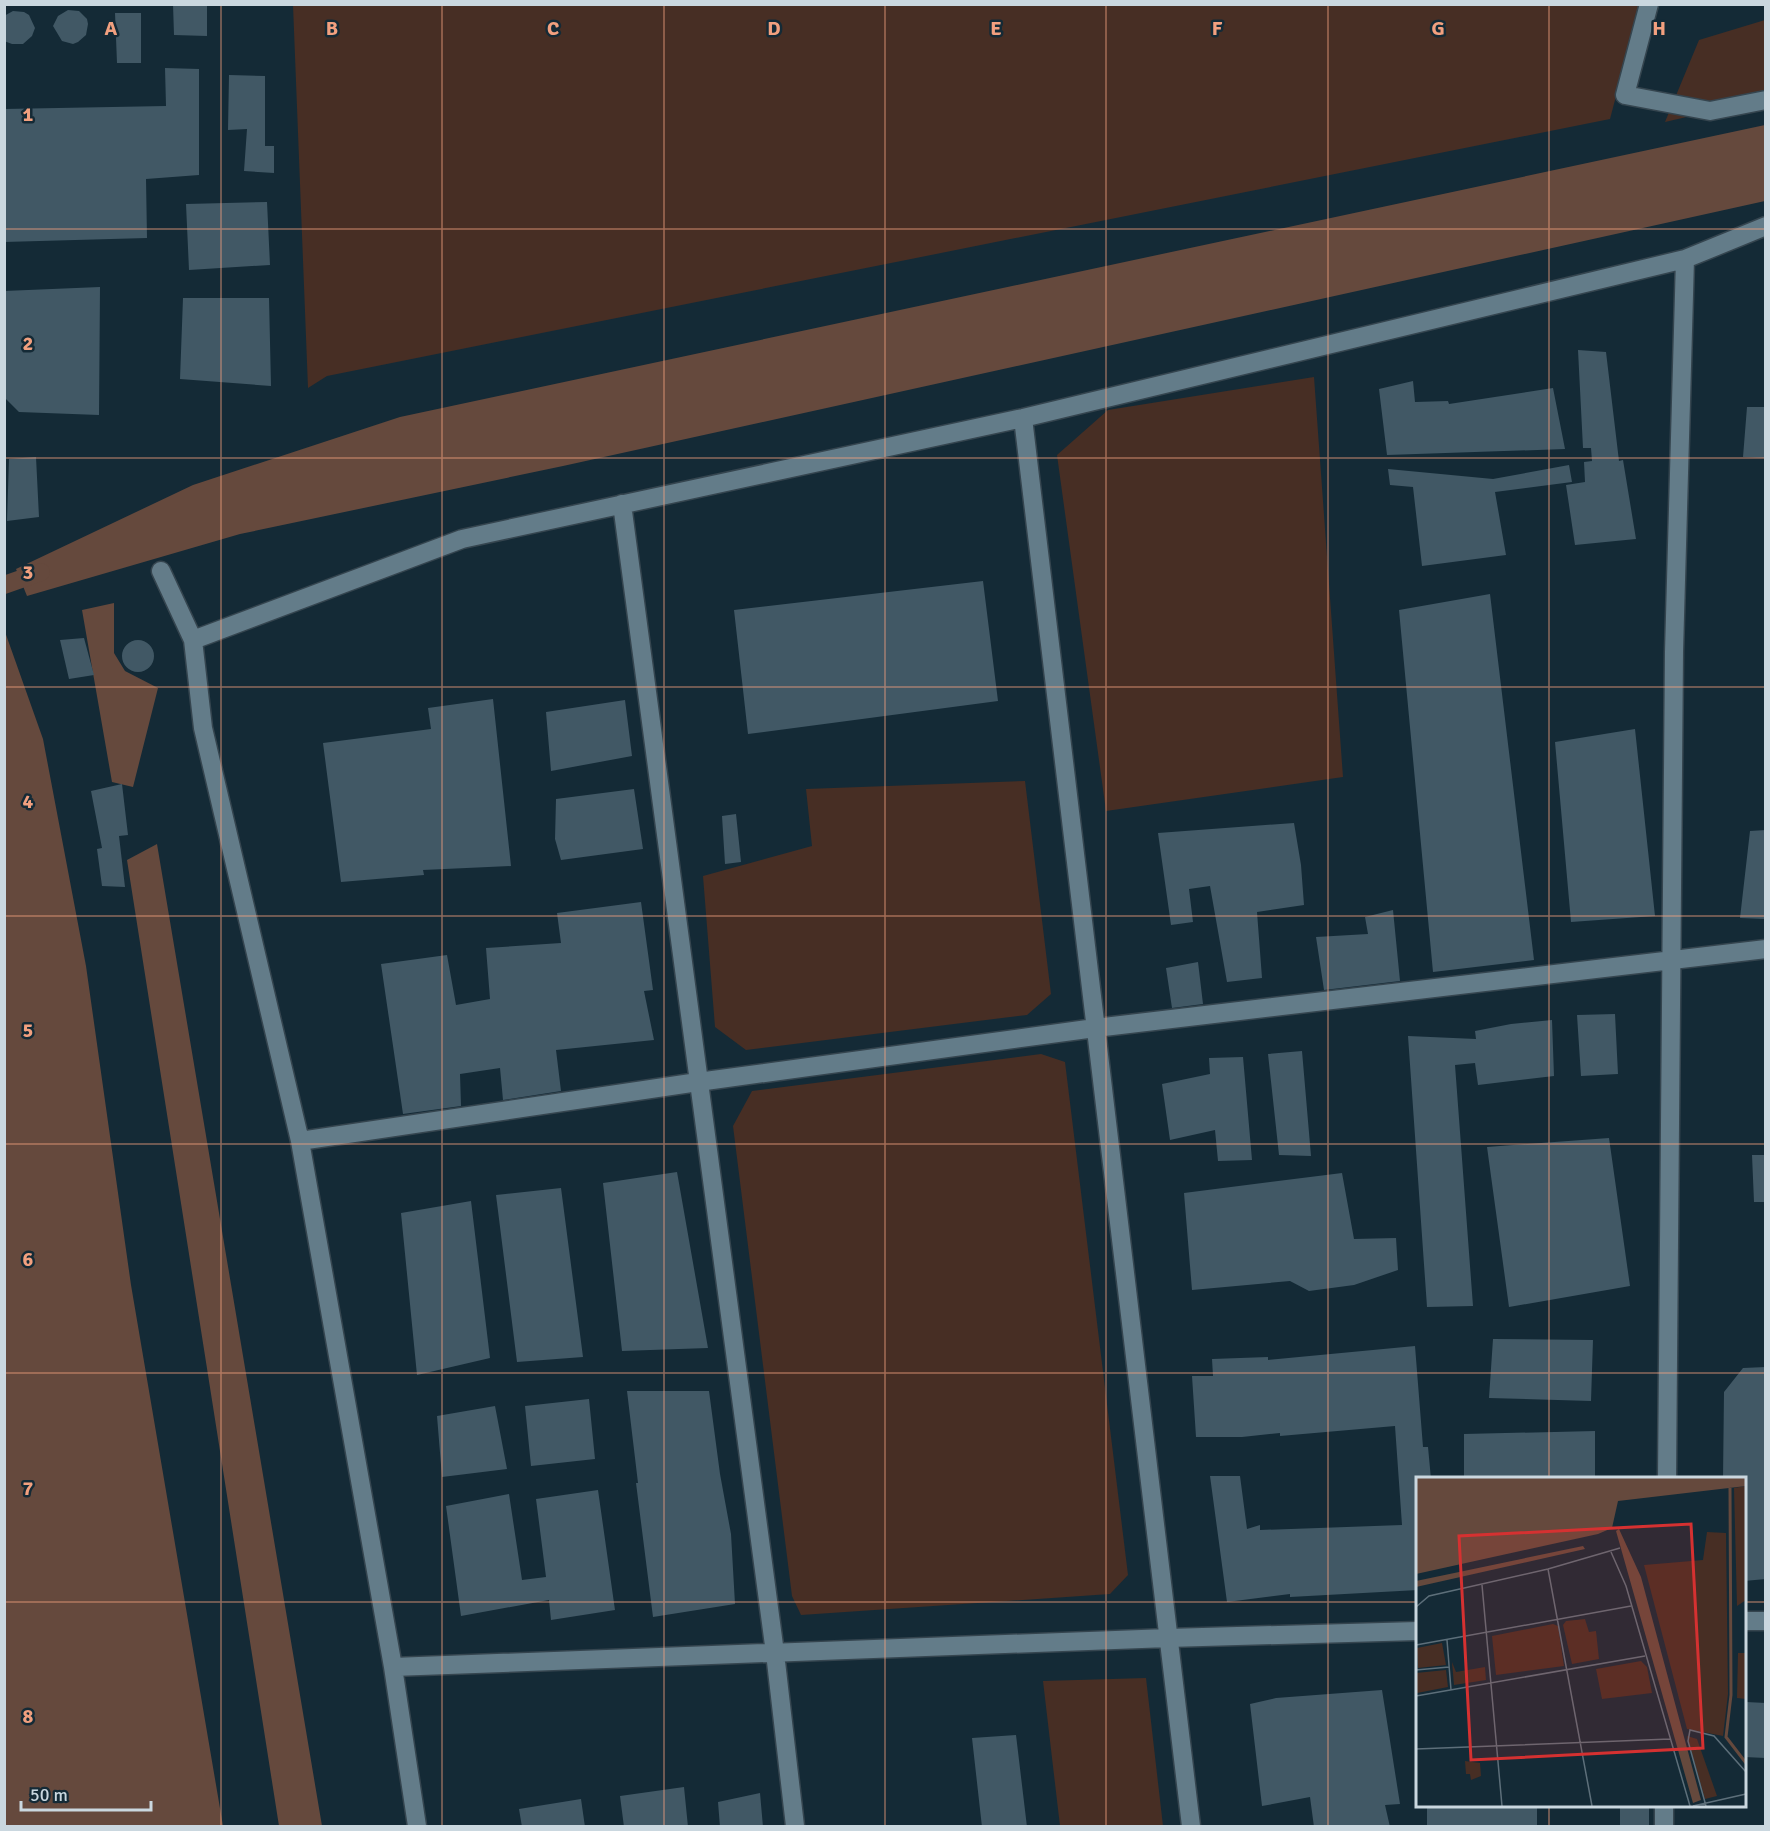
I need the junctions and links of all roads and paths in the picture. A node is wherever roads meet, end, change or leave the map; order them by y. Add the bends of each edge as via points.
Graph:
1 (1649, 4) edge
2 (1766, 100) edge
3 (1766, 226) edge
4 (1684, 259) junction
5 (1023, 418) junction
6 (622, 504) junction
7 (161, 571) dead end
8 (193, 640) junction
9 (1766, 949) edge
10 (1671, 961) junction
11 (1095, 1028) junction
12 (698, 1082) junction
13 (300, 1141) junction
14 (1667, 1477) edge
15 (1766, 1620) edge
16 (1746, 1622) edge
17 (1416, 1632) edge
18 (1168, 1638) junction
19 (775, 1653) junction
20 (393, 1667) junction
21 (1664, 1807) edge
22 (417, 1827) edge
23 (795, 1827) edge
24 (1191, 1827) edge
25 (1664, 1827) edge

1 - 2 street via 1625,95 1710,111
3 - 4 street
4 - 5 street
4 - 10 street
5 - 6 street
5 - 11 street
6 - 8 street via 462,539
6 - 12 street
7 - 8 street
8 - 13 street via 203,728
9 - 10 street
10 - 11 street
10 - 14 street
11 - 12 street
11 - 18 street
12 - 13 street
12 - 19 street
13 - 20 street
15 - 16 street
17 - 18 street
18 - 19 street
18 - 24 street
19 - 20 street
19 - 23 street
20 - 22 street
21 - 25 street

